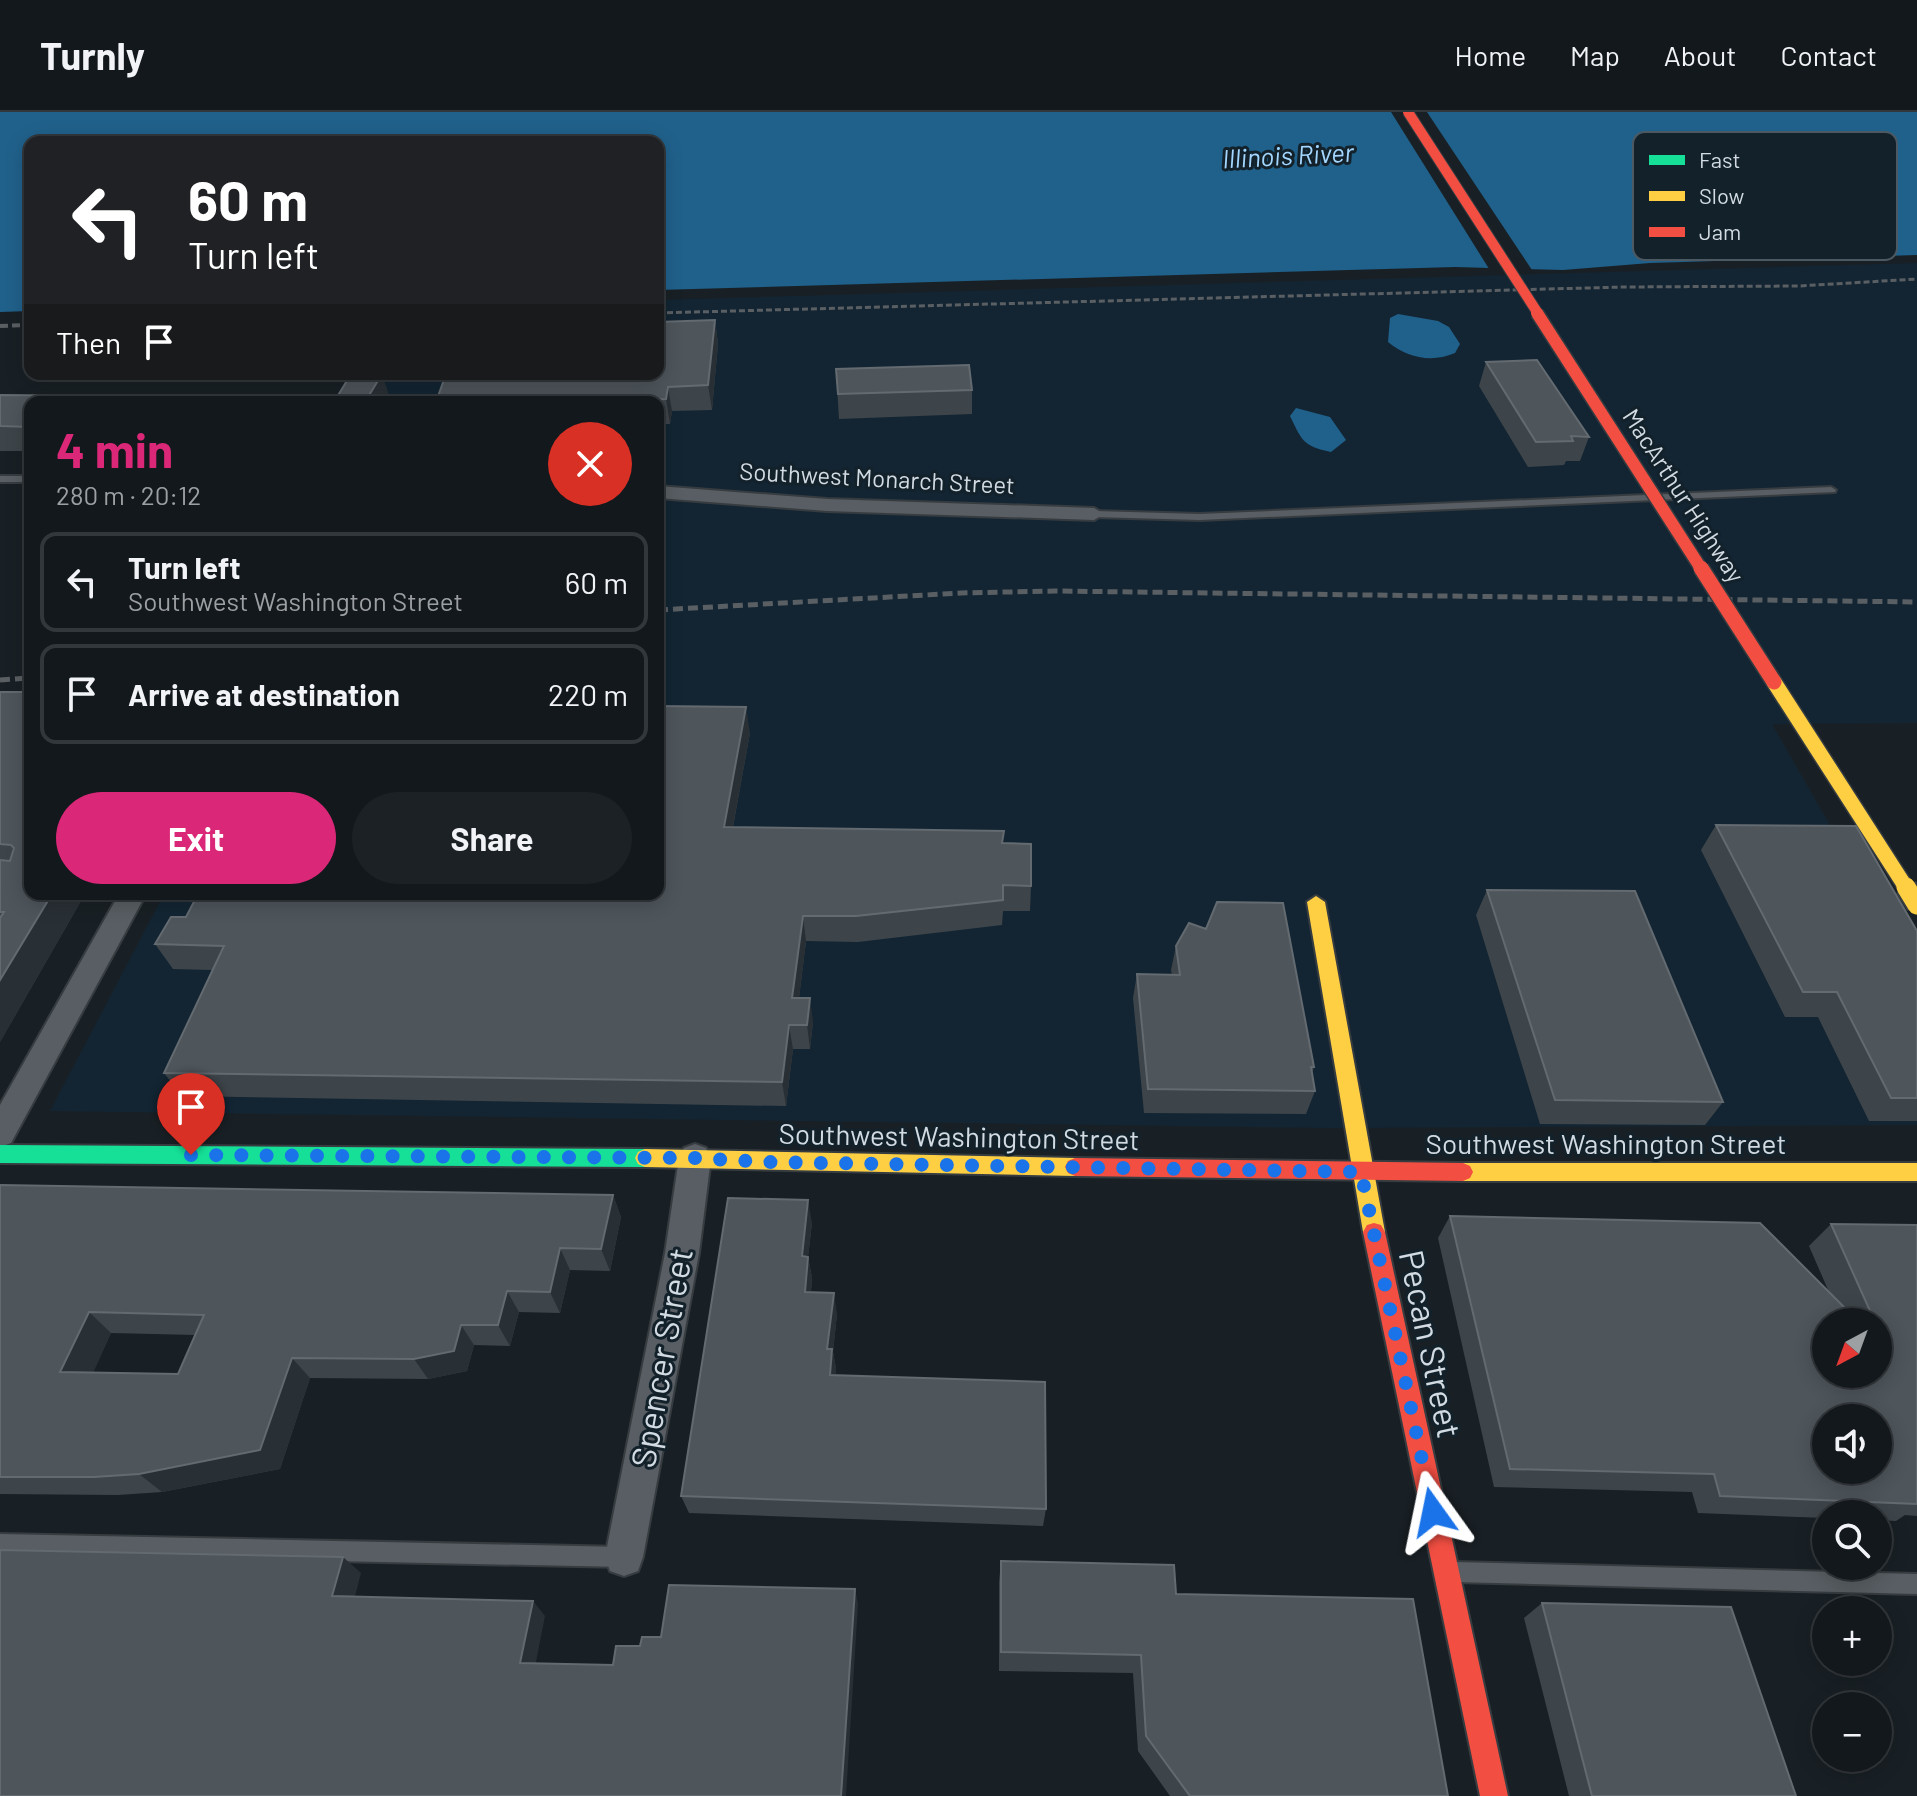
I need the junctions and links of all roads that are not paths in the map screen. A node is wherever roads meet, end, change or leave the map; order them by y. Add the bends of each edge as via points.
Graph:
1 (1408, 112) edge
2 (0, 479) edge
3 (24, 479) edge
4 (1831, 490) dead end
5 (664, 492) edge
6 (1094, 514) joint
7 (130, 900) edge
8 (1316, 902) dead end
9 (1917, 905) edge
10 (0, 1134) edge
11 (0, 1154) edge
12 (695, 1158) junction
13 (1361, 1172) junction
14 (1917, 1172) edge
15 (0, 1544) edge
16 (624, 1557) joint
17 (1446, 1572) junction
18 (1917, 1584) edge
19 (1494, 1796) edge

1 - 9 main road, MacArthur Highway, bridge
2 - 3 lane
4 - 6 lane via 1200,517
5 - 6 street, Southwest Monarch Street via 827,505
7 - 10 street
8 - 13 main road, Pecan Street
11 - 12 main road, Southwest Washington Street
12 - 13 main road, Southwest Washington Street
12 - 16 street, Spencer Street
13 - 14 main road, Southwest Washington Street
13 - 17 main road, Pecan Street
15 - 16 lane
17 - 18 lane
17 - 19 main road, Pecan Street

